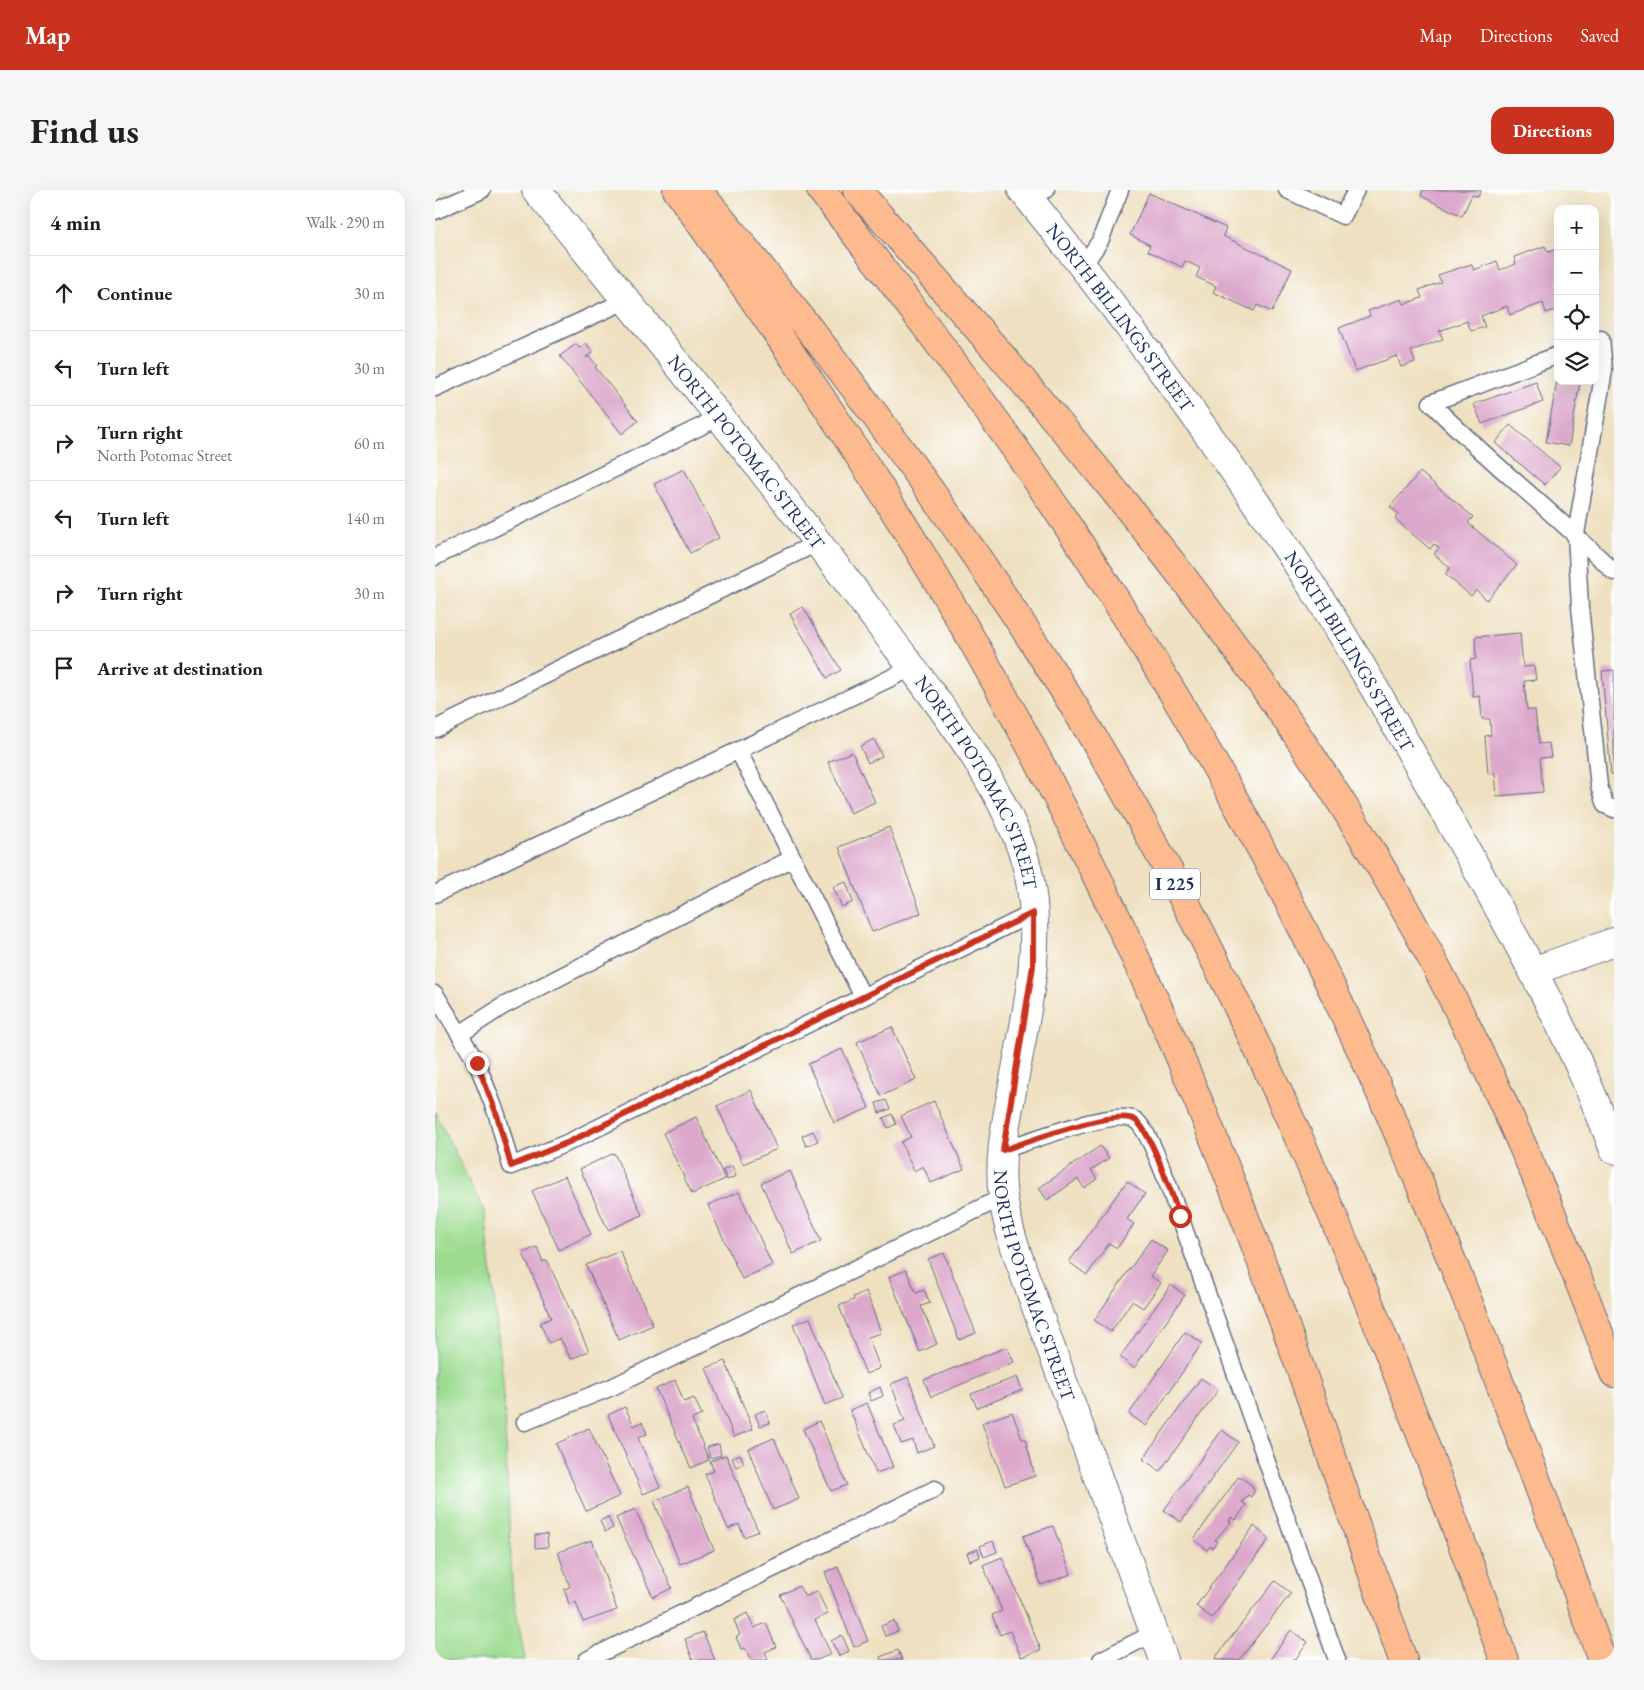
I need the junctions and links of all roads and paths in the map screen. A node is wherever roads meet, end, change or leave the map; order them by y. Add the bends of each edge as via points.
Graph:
1 (482, 190) edge
2 (536, 190) edge
3 (677, 190) edge
4 (697, 190) edge
5 (821, 190) edge
6 (857, 190) edge
7 (1120, 190) edge
8 (1287, 190) edge
9 (1356, 190) edge
10 (1032, 192) edge
11 (435, 211) edge
12 (1083, 266) junction
13 (627, 300) junction
14 (1598, 340) edge
15 (1554, 357) edge
16 (435, 388) edge
17 (721, 417) junction
18 (1576, 534) junction
19 (819, 542) junction
20 (435, 557) edge
21 (1614, 572) edge
22 (912, 668) junction
23 (435, 729) edge
24 (738, 750) junction
25 (1614, 809) edge
26 (793, 858) junction
27 (435, 894) edge
28 (1033, 913) junction
29 (1614, 942) edge
30 (1533, 971) junction
31 (435, 994) edge
32 (863, 997) junction
33 (460, 1034) junction
34 (1003, 1150) junction
35 (1614, 1150) edge
36 (1003, 1197) junction
37 (1614, 1373) edge
38 (525, 1422) dead end
39 (935, 1489) dead end
40 (1154, 1633) junction
41 (587, 1660) edge
42 (1101, 1660) edge
43 (1164, 1660) edge
44 (1337, 1660) edge
45 (1403, 1660) edge
46 (1504, 1660) edge
47 (1603, 1660) edge

1 - 11 lane
2 - 13 street, NORTH POTOMAC STREET
3 - 45 highway via 902,522 989,672 1077,836 1148,986 1203,1113
4 - 46 highway, I 225 via 848,377 969,546 1092,736 1169,872 1239,1007 1319,1180
5 - 47 highway via 1049,498 1158,667 1262,850 1346,1020 1439,1229 1498,1377
6 - 37 highway via 1141,524 1243,658 1334,791 1413,924 1497,1087 1566,1246
7 - 12 lane via 1100,241
8 - 9 lane via 1343,216
10 - 12 street, NORTH BILLINGS STREET
12 - 30 street, NORTH BILLINGS STREET via 1210,437 1318,597 1389,712
13 - 16 lane
13 - 17 street, NORTH POTOMAC STREET
14 - 18 lane via 1601,339 1603,370
15 - 18 lane via 1431,403 1461,434
17 - 19 street, NORTH POTOMAC STREET
17 - 20 lane
18 - 21 lane
18 - 25 lane via 1580,607 1599,786 1605,805
19 - 22 street, NORTH POTOMAC STREET
19 - 23 lane
22 - 24 lane
22 - 28 street, NORTH POTOMAC STREET via 972,755 1010,820 1024,857
24 - 26 lane
24 - 27 lane
26 - 32 lane
26 - 33 lane via 503,1006
28 - 32 lane
28 - 34 street, NORTH POTOMAC STREET via 1033,973
29 - 30 street
30 - 35 street, NORTH BILLINGS STREET via 1571,1045
31 - 33 lane
32 - 33 lane via 569,1142 511,1166 494,1107 477,1063
34 - 36 street, NORTH POTOMAC STREET
34 - 44 lane via 1105,1118 1125,1117 1140,1124 1180,1216
36 - 38 lane via 613,1387
36 - 40 street, NORTH POTOMAC STREET via 1012,1238 1033,1299
39 - 41 lane
40 - 42 lane
40 - 43 street, NORTH POTOMAC STREET

